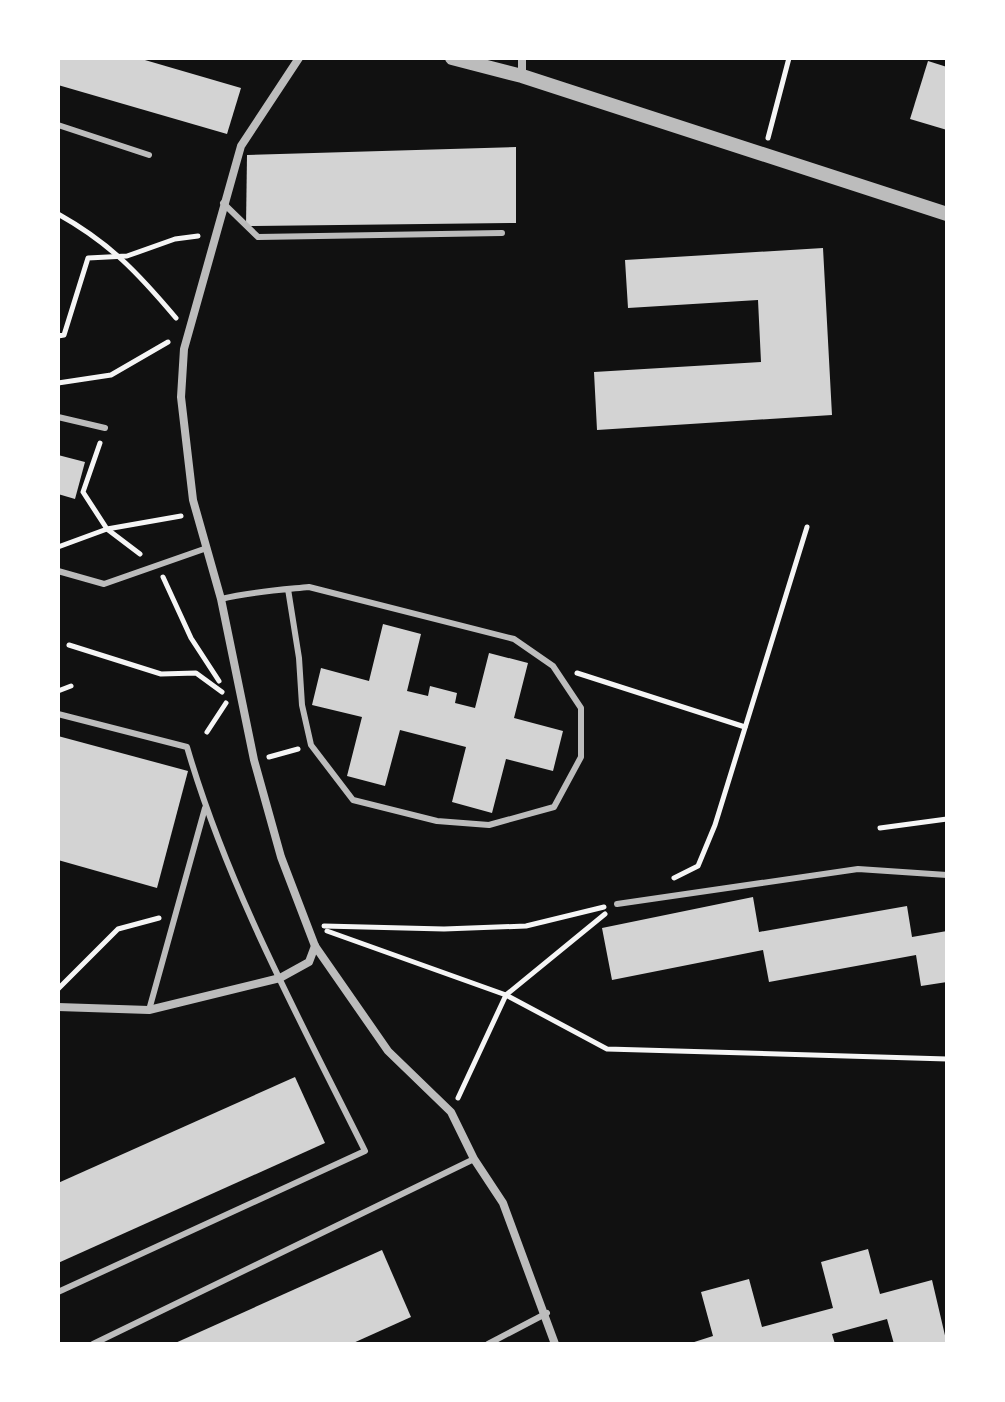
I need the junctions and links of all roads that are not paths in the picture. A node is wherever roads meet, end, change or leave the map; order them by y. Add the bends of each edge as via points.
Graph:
1 (299, 58) edge
2 (452, 58) edge
3 (522, 58) edge
4 (522, 76) junction
5 (58, 125) edge
6 (149, 155) dead end
7 (223, 203) junction
8 (947, 214) edge
9 (502, 233) dead end
10 (58, 417) edge
11 (105, 428) dead end
12 (204, 549) junction
13 (58, 571) edge
14 (288, 589) junction
15 (221, 599) junction
16 (58, 714) edge
17 (205, 808) junction
18 (947, 875) edge
19 (617, 904) road end
20 (315, 946) junction
21 (280, 978) junction
22 (58, 1007) edge
23 (149, 1010) junction
24 (474, 1159) junction
25 (58, 1292) edge
26 (547, 1313) junction
27 (93, 1344) edge
28 (488, 1344) edge
29 (555, 1344) edge

1 - 7 street via 241,146
2 - 4 street
3 - 4 street
4 - 8 street
5 - 6 lane
7 - 9 lane via 258,237
7 - 12 street via 184,349 181,397
10 - 11 lane
12 - 13 lane via 104,584
12 - 15 street
14 - 14 lane via 311,745 353,800 437,821 489,825 554,807 581,757 581,708 553,666 514,639 309,587
14 - 15 lane
15 - 20 street via 254,760 281,857
16 - 17 lane via 187,747
17 - 21 lane
17 - 23 lane
18 - 19 lane via 858,869
20 - 21 street via 309,962
20 - 24 street via 388,1051 451,1112
21 - 23 street
21 - 25 lane via 365,1151
22 - 23 street
24 - 26 street via 503,1203
24 - 27 lane
26 - 28 lane
26 - 29 street

